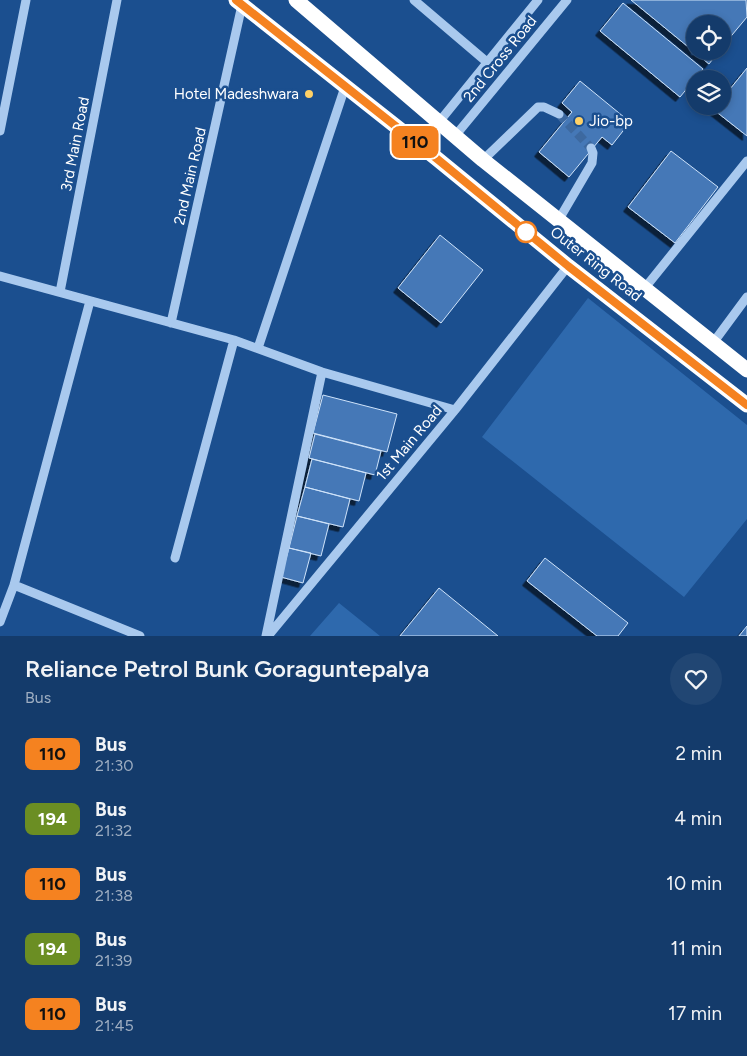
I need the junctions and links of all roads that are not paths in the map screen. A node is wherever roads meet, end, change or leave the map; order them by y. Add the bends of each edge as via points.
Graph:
1 (26, 0) edge
2 (117, 0) edge
3 (296, 0) edge
4 (414, 0) edge
5 (538, 0) edge
6 (567, 0) edge
7 (239, 2) edge
8 (488, 63) junction
9 (345, 87) junction
10 (558, 114) tunnel mouth
11 (439, 122) junction
12 (0, 131) edge
13 (455, 136) junction
14 (591, 148) dead end
15 (483, 160) junction
16 (747, 161) edge
17 (558, 221) junction
18 (568, 266) junction
19 (0, 276) edge
20 (644, 289) junction
21 (60, 292) junction
22 (747, 296) edge
23 (90, 301) junction
24 (171, 323) junction
25 (234, 340) junction
26 (713, 343) junction
27 (258, 348) junction
28 (747, 370) edge
29 (322, 372) junction
30 (747, 405) edge
31 (455, 410) junction
32 (175, 558) dead end
33 (14, 585) junction
34 (0, 622) edge
35 (140, 636) edge
36 (267, 636) edge

1 - 12 street
2 - 21 street, 3rd Main Road
3 - 11 highway, Outer Ring Road
4 - 8 street
5 - 8 street, 2nd Cross Road
6 - 13 street, 2nd Cross Road
7 - 9 highway, Outer Ring Road
7 - 24 street, 2nd Main Road
8 - 11 street, 2nd Cross Road
9 - 18 highway, Outer Ring Road
9 - 27 street
10 - 15 street via 538,107
11 - 13 highway, Outer Ring Road
13 - 15 highway, Outer Ring Road
14 - 17 street via 594,153 592,163
15 - 17 highway, Outer Ring Road
16 - 20 street
17 - 20 highway, Outer Ring Road
18 - 30 highway, Outer Ring Road
18 - 31 street, 1st Main Road
19 - 21 street
20 - 26 highway, Outer Ring Road
21 - 23 street
22 - 26 street
23 - 24 street
23 - 33 street
24 - 25 street
25 - 27 street
25 - 32 street
26 - 28 highway, Outer Ring Road
27 - 29 street
29 - 31 street
29 - 36 street
31 - 36 street, 1st Main Road
33 - 34 street
33 - 35 street

